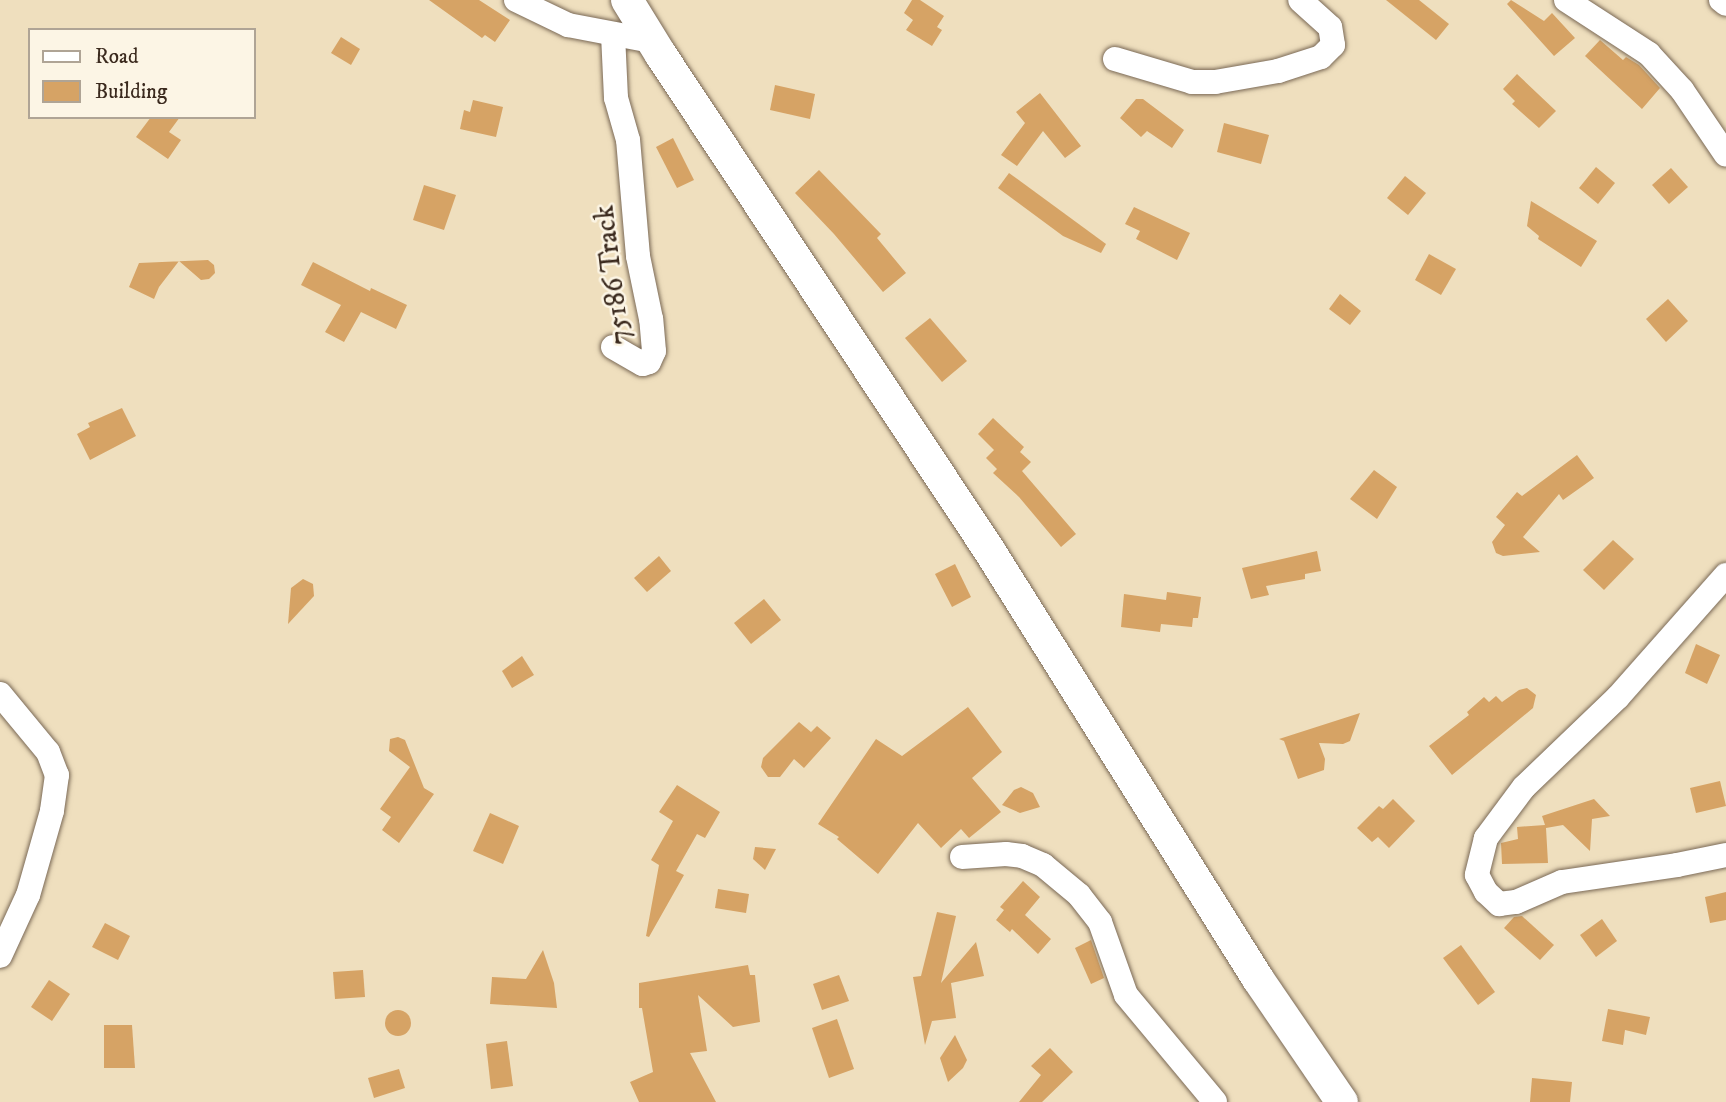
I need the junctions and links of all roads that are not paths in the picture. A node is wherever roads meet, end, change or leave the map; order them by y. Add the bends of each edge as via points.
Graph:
1 (516, 0) edge
2 (627, 0) edge
3 (1300, 0) edge
4 (1566, 0) edge
5 (1721, 0) edge
6 (1726, 4) edge
7 (613, 35) junction
8 (652, 41) junction
9 (1115, 59) dead end
10 (1726, 155) edge
11 (613, 347) dead end
12 (1726, 575) edge
13 (0, 694) edge
14 (1726, 855) edge
15 (962, 857) dead end
16 (0, 956) edge
17 (1215, 1102) edge
18 (1342, 1102) edge

1 - 7 street via 568,25
2 - 8 street
3 - 9 street via 1330,27 1333,45 1321,57 1278,71 1192,82
4 - 10 street via 1649,54 1682,90
5 - 6 street
7 - 8 street
7 - 11 street, 75186 Track via 617,98 628,140 638,256 654,351 643,364
8 - 18 street via 989,550 1258,979
12 - 14 street via 1618,697 1524,787 1486,838 1477,875 1499,904 1516,902 1562,882
13 - 16 street via 48,752 57,775 52,811 28,895
15 - 17 street via 1022,856 1043,864 1079,895 1100,922 1125,995

